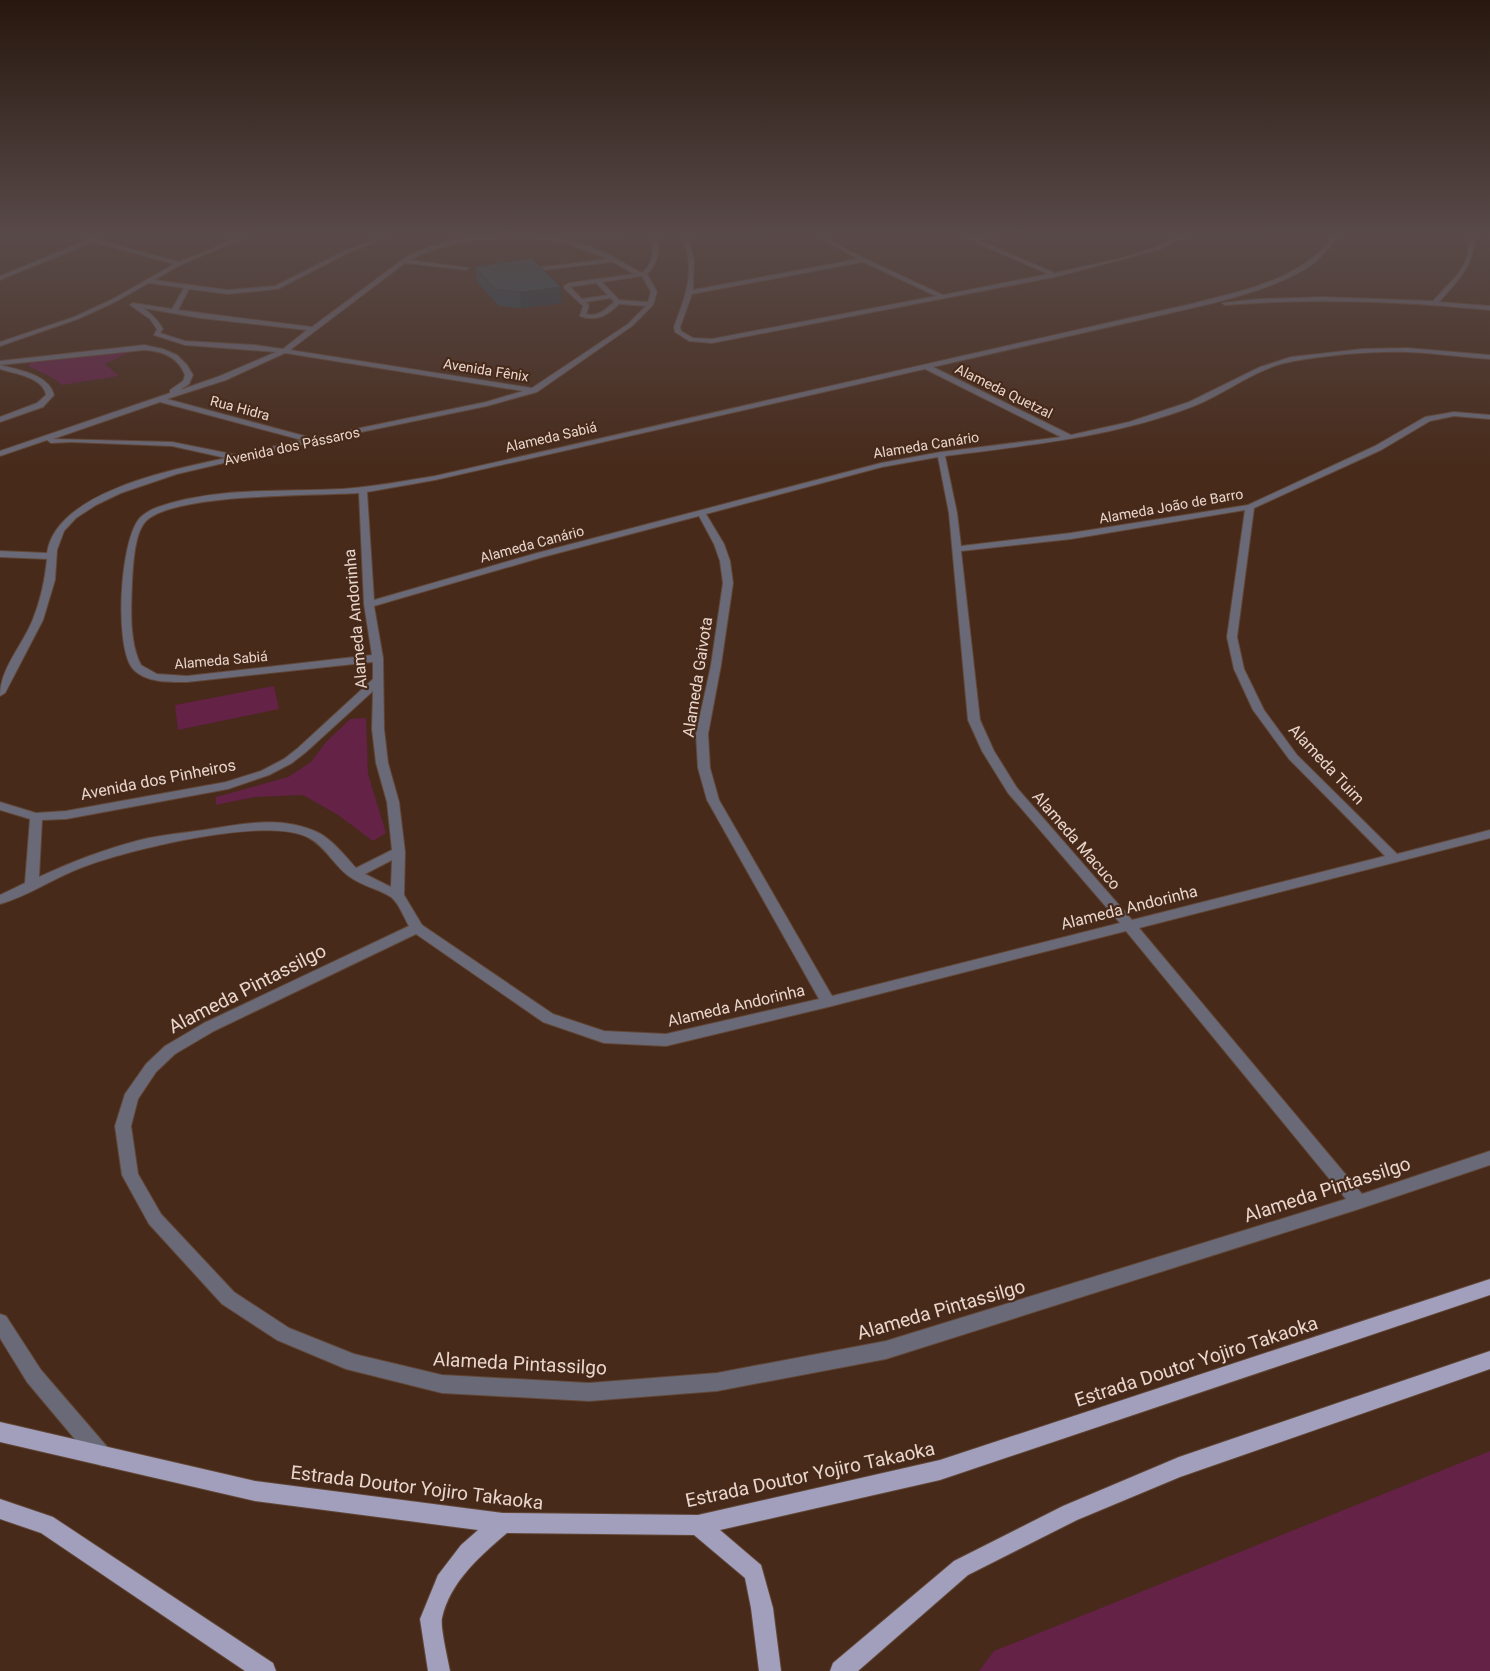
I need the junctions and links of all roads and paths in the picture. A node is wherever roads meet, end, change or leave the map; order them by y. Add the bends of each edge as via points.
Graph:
1 (83, 314) edge
2 (147, 314) edge
3 (190, 314) edge
4 (333, 314) edge
5 (582, 314) edge
6 (604, 314) edge
7 (641, 314) edge
8 (682, 314) edge
9 (853, 314) edge
10 (1157, 314) edge
11 (313, 329) junction
12 (145, 341) dead end
13 (0, 344) edge
14 (206, 344) junction
15 (122, 349) junction
16 (284, 350) junction
17 (1490, 357) edge
18 (179, 359) junction
19 (0, 363) edge
20 (0, 367) edge
21 (927, 367) junction
22 (534, 390) junction
23 (161, 400) junction
24 (1490, 417) edge
25 (0, 420) edge
26 (1070, 438) junction
27 (314, 440) junction
28 (18, 446) junction
29 (0, 454) edge
30 (941, 454) junction
31 (237, 458) junction
32 (363, 490) junction
33 (1250, 506) junction
34 (701, 512) junction
35 (957, 549) junction
36 (0, 554) edge
37 (51, 556) junction
38 (369, 604) junction
39 (378, 658) junction
40 (379, 679) junction
41 (0, 693) edge
42 (0, 806) edge
43 (36, 817) junction
44 (1490, 834) edge
45 (399, 852) junction
46 (1395, 859) junction
47 (354, 874) junction
48 (32, 884) junction
49 (397, 896) junction
50 (0, 900) edge
51 (1129, 925) junction
52 (417, 928) junction
53 (828, 1002) junction
54 (1490, 1158) edge
55 (1359, 1202) junction
56 (1490, 1287) edge
57 (0, 1322) edge
58 (1490, 1360) edge
59 (0, 1432) edge
60 (102, 1456) junction
61 (0, 1509) edge
62 (503, 1523) junction
63 (698, 1526) junction
64 (265, 1671) edge
65 (440, 1671) edge
66 (770, 1671) edge
67 (841, 1671) edge

1 - 13 street
2 - 14 street, Avenida Fênix via 160,329 154,336
3 - 11 street
4 - 11 street
5 - 6 street via 593,317
7 - 22 street, Avenida dos Pássaros via 630,325
8 - 9 street via 676,327 678,332 685,338 699,341 722,340
10 - 21 street, Alameda Sabiá
11 - 16 street
12 - 15 street
14 - 16 street, Avenida Fênix
14 - 18 street via 186,352
15 - 18 street via 161,350
15 - 19 street
16 - 22 street, Avenida Fênix
16 - 23 street via 223,378
17 - 26 street, Alameda Canário via 1407,350 1291,359 1262,368 1164,415
18 - 23 street via 189,375 186,382
20 - 25 street via 48,385 50,395 40,405
21 - 26 street, Alameda Quetzal
21 - 32 street, Alameda Sabiá via 435,478
22 - 27 street, Avenida dos Pássaros via 487,404
23 - 27 street, Rua Hidra
23 - 28 street
24 - 33 street, Alameda João de Barro via 1454,414 1428,419 1378,448
26 - 30 street, Alameda Canário
27 - 31 street, Avenida dos Pássaros
28 - 29 street
28 - 31 street via 71,440 172,444
30 - 34 street, Alameda Canário via 881,465
30 - 35 street, Alameda Macuco
31 - 37 street, Avenida dos Pássaros via 145,481 93,503 73,516 60,530
32 - 38 street, Alameda Andorinha
32 - 39 street, Alameda Sabiá via 202,499 165,508 142,520 132,543 127,608 131,653 135,665 144,673 161,678 187,679
33 - 35 street, Alameda João de Barro via 1070,536
33 - 46 street, Alameda Tuim via 1232,637 1239,669 1259,710 1293,757
34 - 38 street, Alameda Canário
34 - 53 street, Alameda Gaivota via 719,544 728,584 702,734 704,768 713,800
35 - 51 street, Alameda Macuco via 974,720 1012,790
36 - 37 street
37 - 41 street, Avenida dos Pássaros via 50,580 38,620
38 - 39 street, Alameda Andorinha
39 - 40 street, Alameda Andorinha
40 - 43 street, Avenida dos Pinheiros via 288,762 265,773 228,786 66,815
40 - 45 street, Alameda Andorinha via 378,729 382,763 393,802
42 - 43 street, Avenida dos Pinheiros
43 - 48 street
44 - 46 street, Alameda Andorinha
45 - 47 street
45 - 49 street, Alameda Andorinha
46 - 51 street, Alameda Andorinha
47 - 48 street via 314,835 295,828 274,826 238,828 140,844 78,864
47 - 49 street
48 - 50 street
49 - 52 street, Alameda Andorinha
51 - 53 street, Alameda Andorinha
51 - 55 street, Alameda Macuco
52 - 53 street, Alameda Andorinha via 548,1018 604,1037 666,1040
52 - 55 street, Alameda Pintassilgo via 209,1027 170,1050 151,1068 131,1098 123,1126 130,1175 155,1219 228,1298 283,1334 353,1363 442,1384 580,1392 717,1382 886,1350
54 - 55 street, Alameda Pintassilgo
56 - 63 main road, Estrada Doutor Yojiro Takaoka via 940,1470
57 - 60 street via 34,1376
58 - 67 main road via 1179,1467 1070,1513 961,1568
59 - 60 main road, Estrada Doutor Yojiro Takaoka
60 - 62 main road, Estrada Doutor Yojiro Takaoka via 255,1491
61 - 64 main road via 46,1524
62 - 63 main road, Estrada Doutor Yojiro Takaoka
62 - 65 main road via 468,1552 446,1583 431,1619
63 - 66 main road via 754,1572

